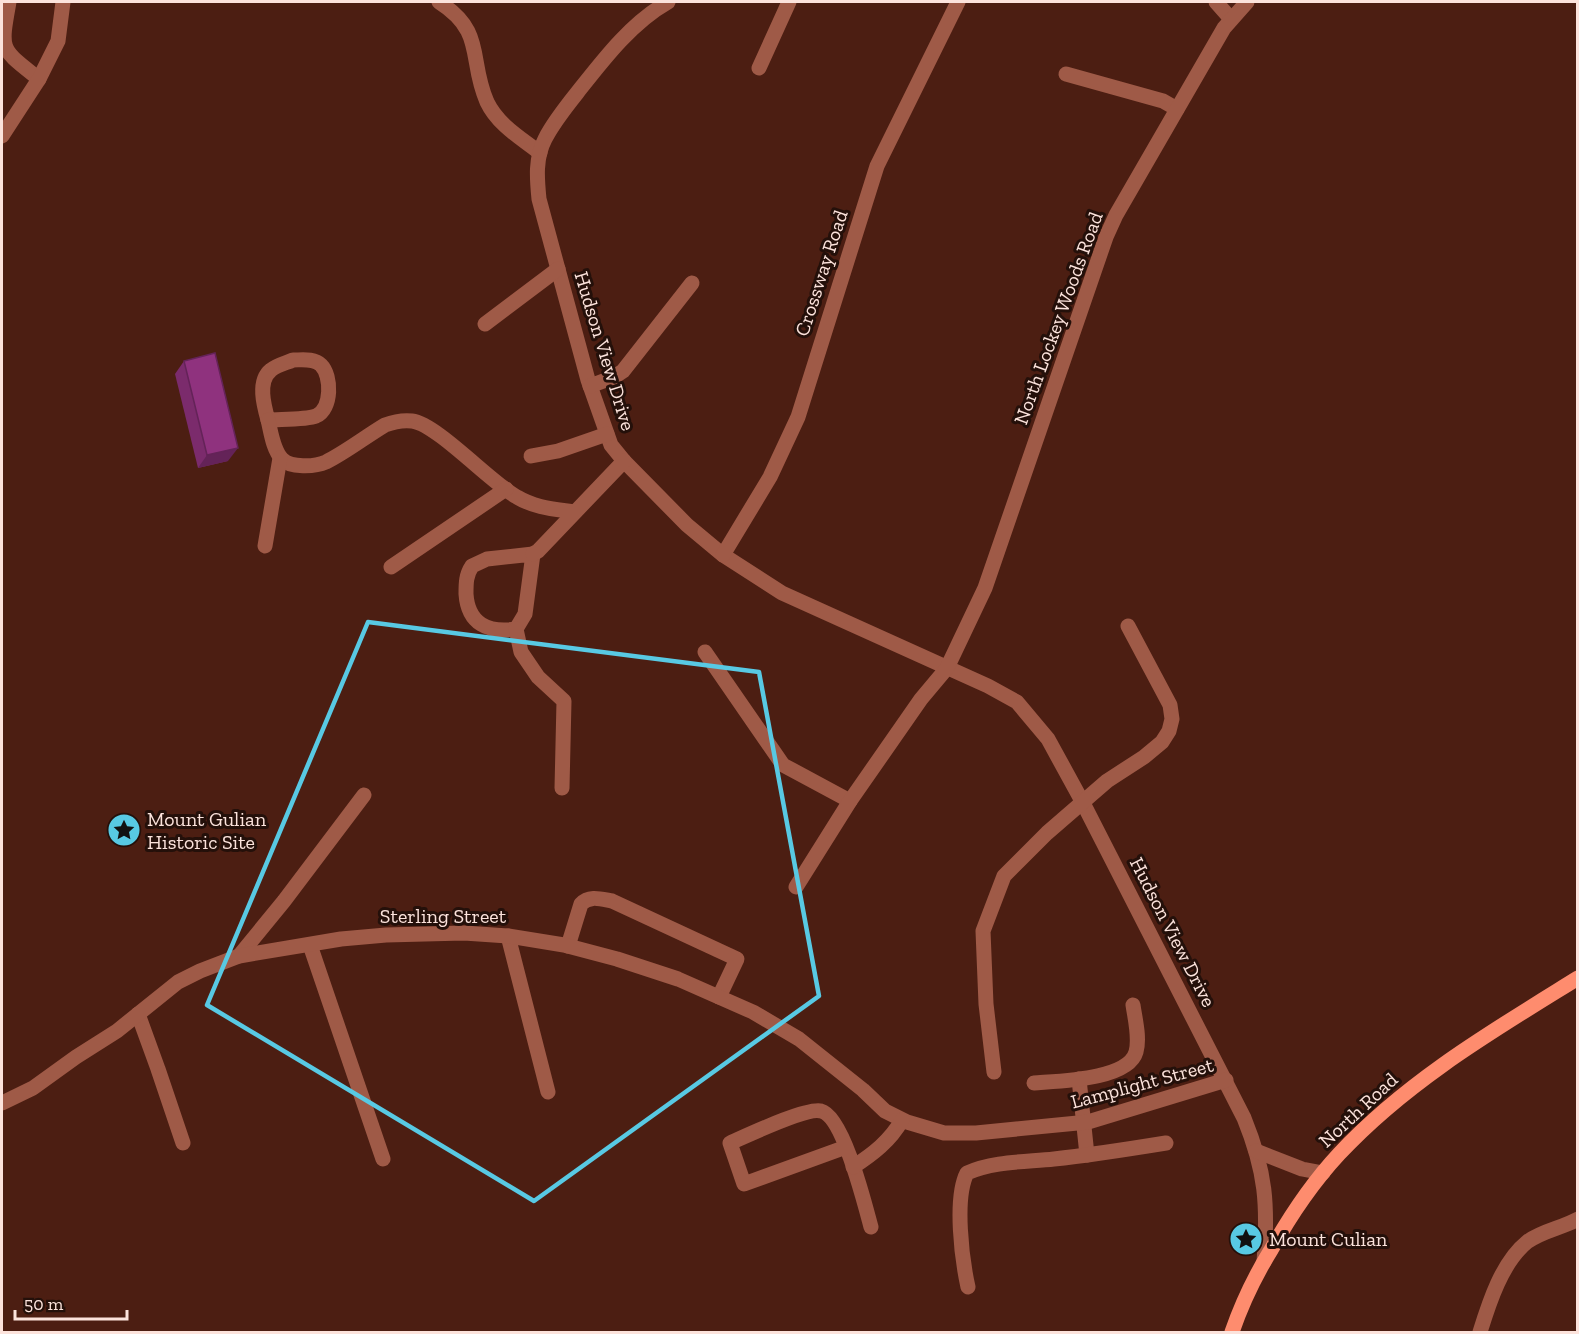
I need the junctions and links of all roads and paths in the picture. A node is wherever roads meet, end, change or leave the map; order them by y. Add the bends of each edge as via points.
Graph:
1 (9, 2) edge
2 (63, 2) edge
3 (439, 2) edge
4 (668, 2) edge
5 (789, 2) edge
6 (958, 2) edge
7 (1216, 2) edge
8 (1247, 2) edge
9 (1232, 19) junction
10 (759, 68) dead end
11 (1066, 74) dead end
12 (39, 79) junction
13 (1177, 109) junction
14 (2, 136) edge
15 (540, 153) junction
16 (558, 270) junction
17 (692, 283) dead end
18 (485, 324) dead end
19 (590, 386) junction
20 (268, 420) junction
21 (607, 434) junction
22 (531, 456) dead end
23 (280, 458) junction
24 (624, 461) junction
25 (506, 489) junction
26 (575, 512) junction
27 (265, 546) dead end
28 (533, 554) junction
29 (723, 555) junction
30 (391, 567) dead end
31 (1128, 626) dead end
32 (516, 628) junction
33 (705, 652) dead end
34 (947, 668) junction
35 (562, 788) dead end
36 (364, 795) dead end
37 (850, 801) junction
38 (1083, 803) junction
39 (796, 887) dead end
40 (508, 936) junction
41 (310, 945) junction
42 (568, 946) junction
43 (239, 956) junction
44 (1578, 978) edge
45 (719, 997) junction
46 (1133, 1005) dead end
47 (138, 1014) junction
48 (994, 1071) dead end
49 (1079, 1079) junction
50 (1226, 1080) junction
51 (1034, 1083) dead end
52 (548, 1092) dead end
53 (2, 1103) edge
54 (1085, 1122) junction
55 (909, 1123) junction
56 (183, 1143) dead end
57 (1166, 1143) dead end
58 (846, 1147) junction
59 (1256, 1151) junction
60 (1087, 1155) junction
61 (383, 1159) dead end
62 (853, 1167) junction
63 (1323, 1173) junction
64 (1578, 1218) edge
65 (871, 1227) dead end
66 (1264, 1262) junction
67 (968, 1287) dead end
68 (1232, 1332) edge
69 (1480, 1332) edge

1 - 12 street via 2,42 5,52
2 - 12 street via 58,41
3 - 15 street via 464,22 470,32 480,81 501,123
4 - 15 street, Hudson View Drive via 640,21 598,66 561,114
5 - 10 street
6 - 29 street, Crossway Road via 877,166 798,417 770,477
7 - 9 street
8 - 9 street, North Lockey Woods Road
9 - 13 street, North Lockey Woods Road
11 - 13 street via 1163,101
12 - 14 street
13 - 34 street, North Lockey Woods Road via 1106,237 985,588
15 - 16 street, Hudson View Drive via 536,173 538,199
16 - 18 street
16 - 19 street, Hudson View Drive
17 - 19 street via 623,371
19 - 21 street, Hudson View Drive
20 - 20 street via 263,398 269,371 293,360 313,360 321,365 327,376 325,408 316,416
20 - 23 street
21 - 22 street
21 - 24 street, Hudson View Drive
23 - 25 street via 296,466 324,463 385,425 414,421
23 - 27 street
24 - 26 street
24 - 29 street, Hudson View Drive via 687,525
25 - 26 street via 536,507
25 - 30 street
26 - 28 street
28 - 32 street via 525,614
28 - 32 street via 472,566 466,581 467,606 473,619 489,627
29 - 34 street, Hudson View Drive via 782,593
31 - 38 street via 1170,705 1172,719 1162,742
32 - 35 street via 521,652 538,677 564,702
33 - 37 street via 783,765
34 - 37 street, North Lockey Woods Road
34 - 38 street, Hudson View Drive via 1017,702 1048,739
36 - 43 street
37 - 39 street, North Lockey Woods Road
38 - 48 street via 1004,876 983,931
38 - 50 street, Hudson View Drive
40 - 41 street, Sterling Street via 386,935
40 - 42 street, Sterling Street
40 - 52 street
41 - 43 street, Sterling Street
41 - 61 street
42 - 45 street, Sterling Street via 678,979
42 - 45 street via 585,899 612,901 737,959
43 - 47 street, Sterling Street via 178,982
44 - 63 main road, North Road via 1489,1033 1415,1086 1379,1115
45 - 55 street, Sterling Street via 799,1039 885,1111
46 - 49 street via 1138,1049 1131,1062 1120,1069
47 - 53 street, Sterling Street via 33,1088
47 - 56 street
49 - 51 street
49 - 54 street
50 - 54 street, Lamplight Street
50 - 59 street, Lamplight Street
54 - 55 street, Lamplight Street via 976,1133 944,1132
54 - 60 street
55 - 62 street
57 - 60 street
58 - 58 street via 831,1118 814,1110 730,1143 744,1184
58 - 62 street
59 - 63 street
59 - 66 street, Lamplight Street via 1267,1203
60 - 67 street via 997,1165 967,1173 961,1250
62 - 65 street
63 - 66 main road, North Road
64 - 69 street via 1528,1241 1513,1256 1490,1300
66 - 68 main road, North Road

